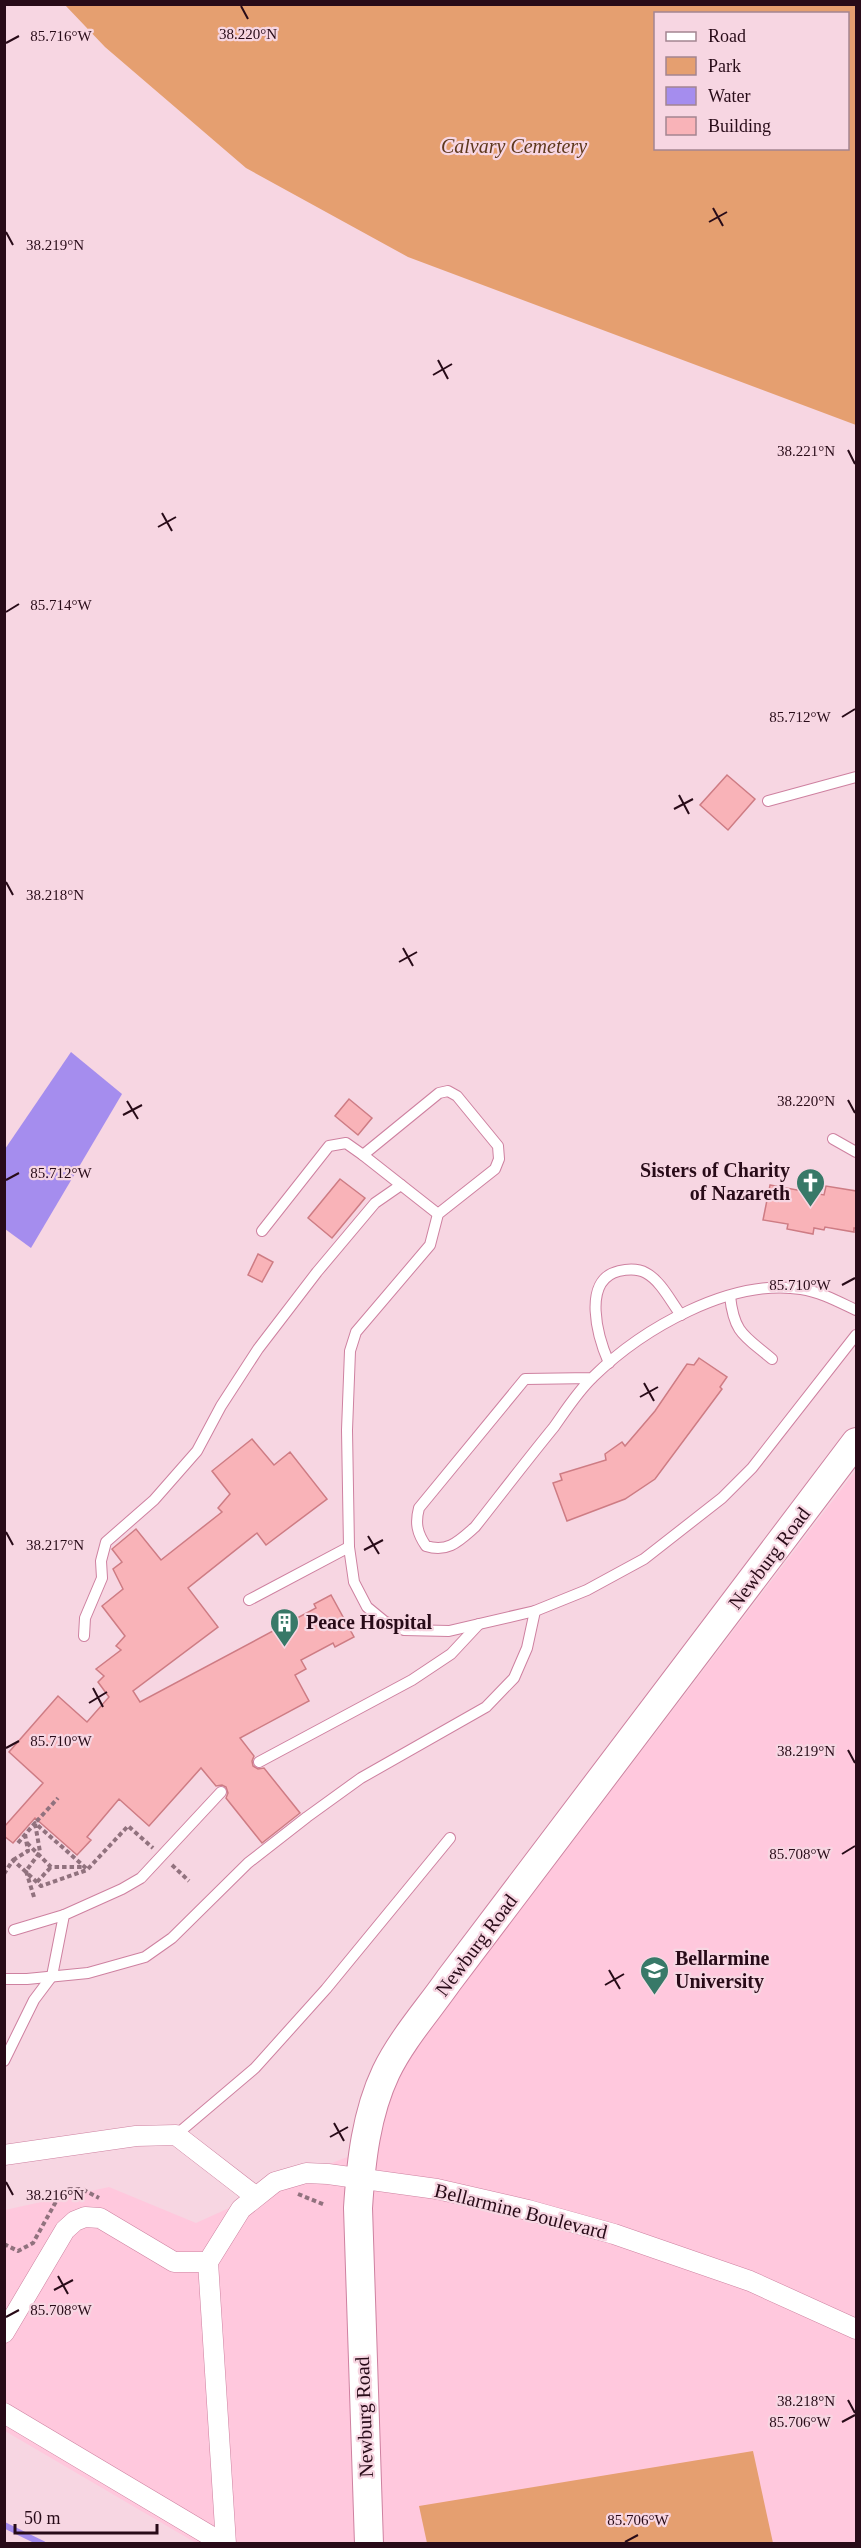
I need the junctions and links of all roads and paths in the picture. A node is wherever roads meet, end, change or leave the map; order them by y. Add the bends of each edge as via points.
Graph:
1 (856, 777) edge
2 (768, 801) dead end
3 (833, 1139) dead end
4 (856, 1152) edge
5 (363, 1155) junction
6 (401, 1185) junction
7 (438, 1214) junction
8 (262, 1231) dead end
9 (730, 1296) junction
10 (856, 1310) edge
11 (681, 1315) junction
12 (856, 1335) edge
13 (772, 1359) dead end
14 (609, 1363) junction
15 (592, 1377) junction
16 (856, 1442) edge
17 (349, 1547) junction
18 (249, 1600) dead end
19 (535, 1611) junction
20 (480, 1624) junction
21 (84, 1636) dead end
22 (259, 1762) dead end
23 (221, 1792) dead end
24 (58, 1798) dead end
25 (35, 1824) junction
26 (25, 1834) junction
27 (450, 1838) dead end
28 (18, 1843) dead end
29 (27, 1843) junction
30 (38, 1854) junction
31 (161, 1856) junction
32 (13, 1860) junction
33 (51, 1867) junction
34 (86, 1868) junction
35 (26, 1871) junction
36 (4, 1874) edge
37 (189, 1881) dead end
38 (39, 1884) junction
39 (31, 1889) junction
40 (34, 1897) dead end
41 (64, 1915) junction
42 (14, 1929) dead end
43 (52, 1976) junction
44 (4, 1979) edge
45 (4, 2061) edge
46 (176, 2135) junction
47 (4, 2155) edge
48 (360, 2179) junction
49 (293, 2193) dead end
50 (255, 2196) junction
51 (102, 2199) dead end
52 (325, 2205) dead end
53 (4, 2244) edge
54 (208, 2262) junction
55 (856, 2329) edge
56 (4, 2333) edge
57 (4, 2412) edge
58 (225, 2544) edge
59 (369, 2544) edge

1 - 2 lane
3 - 4 lane
5 - 6 lane
5 - 7 lane via 439,1093 448,1091 457,1096 498,1146 499,1159 495,1169
5 - 8 lane via 346,1143 329,1146
6 - 7 lane
6 - 21 lane via 375,1203 317,1272 258,1349 197,1451 154,1500 106,1542 102,1578 87,1612
7 - 17 lane via 430,1245 356,1332 350,1351
9 - 10 lane via 764,1288 801,1289
9 - 11 lane
9 - 13 lane via 739,1331
11 - 14 lane via 639,1338
11 - 14 lane via 646,1273 634,1269 609,1273 601,1280 597,1294 598,1339
12 - 19 lane via 752,1468 722,1498 644,1559 587,1590
14 - 15 lane
15 - 15 lane via 525,1380 419,1508 416,1521 426,1546 447,1548 475,1527
16 - 48 main road, Newburg Road via 398,2052 370,2116
17 - 18 lane
17 - 20 lane via 354,1582 367,1607 384,1621 404,1630 449,1631
19 - 20 lane
19 - 43 lane via 527,1648 514,1678 486,1707 361,1778 307,1817 248,1863 172,1938 145,1957 88,1973
20 - 22 lane via 451,1654 412,1680
23 - 31 lane
24 - 25 path
25 - 26 path
25 - 30 path
25 - 34 path
26 - 28 path
26 - 29 path
27 - 46 lane via 326,1989 255,2068
29 - 30 path
29 - 32 path via 28,1851
30 - 33 path
30 - 35 path
31 - 34 path via 128,1826
31 - 37 path
31 - 41 lane via 141,1878
32 - 35 path
32 - 36 path
33 - 34 path
33 - 38 path
34 - 38 path
35 - 38 path
35 - 39 path
38 - 39 path
39 - 40 path
41 - 42 lane
41 - 43 lane
43 - 44 lane
43 - 45 lane via 34,2000
46 - 47 street via 136,2136
46 - 50 street
48 - 50 street, Bellarmine Boulevard via 306,2173 275,2182
48 - 55 street, Bellarmine Boulevard via 436,2189 614,2234 750,2281
48 - 59 main road, Newburg Road via 360,2308
49 - 52 path
50 - 54 street, Bellarmine Boulevard via 241,2209
51 - 53 path via 82,2189 69,2189 58,2198 33,2243 18,2251
54 - 56 street via 174,2262 105,2221 85,2217 65,2230
54 - 58 street
57 - 58 street

